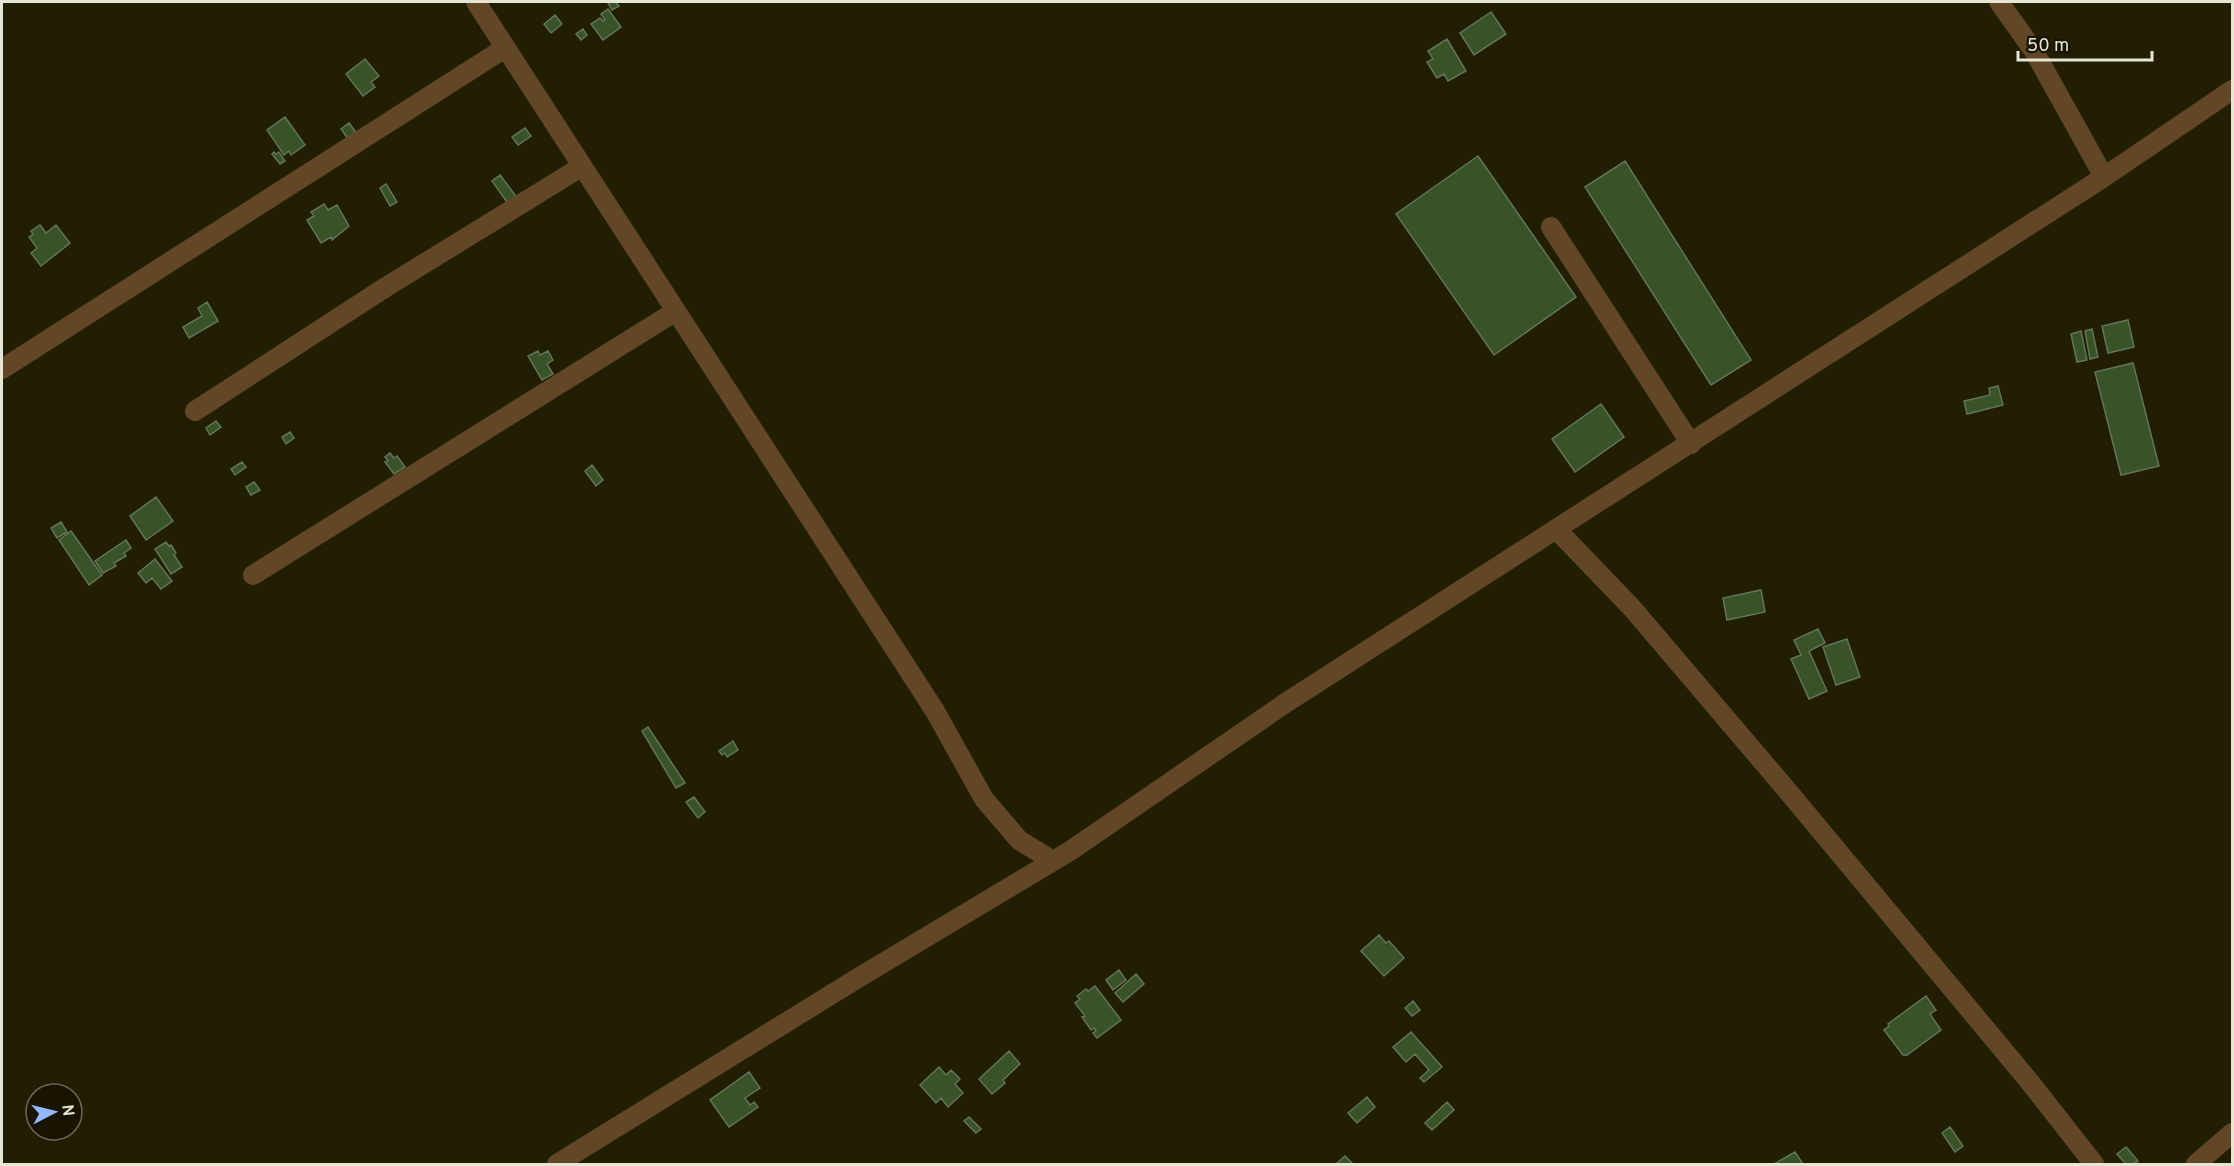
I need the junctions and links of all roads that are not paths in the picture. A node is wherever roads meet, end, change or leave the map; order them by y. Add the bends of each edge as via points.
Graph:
1 (476, 2) edge
2 (1999, 2) edge
3 (505, 48) junction
4 (2232, 90) edge
5 (581, 167) junction
6 (2104, 177) junction
7 (1551, 227) dead end
8 (676, 310) junction
9 (2, 369) edge
10 (195, 411) dead end
11 (1691, 444) junction
12 (1557, 530) junction
13 (253, 575) dead end
14 (1053, 861) junction
15 (2232, 1133) edge
16 (557, 1164) edge
17 (2094, 1164) edge
18 (2196, 1164) edge

1 - 3 street
2 - 6 street via 2034,51
3 - 5 street
3 - 9 street
4 - 6 street
5 - 8 street
5 - 10 street
6 - 11 street
7 - 11 street
8 - 13 street
8 - 14 street via 935,711 984,799 1019,840
11 - 12 street
12 - 14 street via 1287,702
12 - 17 street via 1632,608 1779,780
14 - 16 street
15 - 18 street

